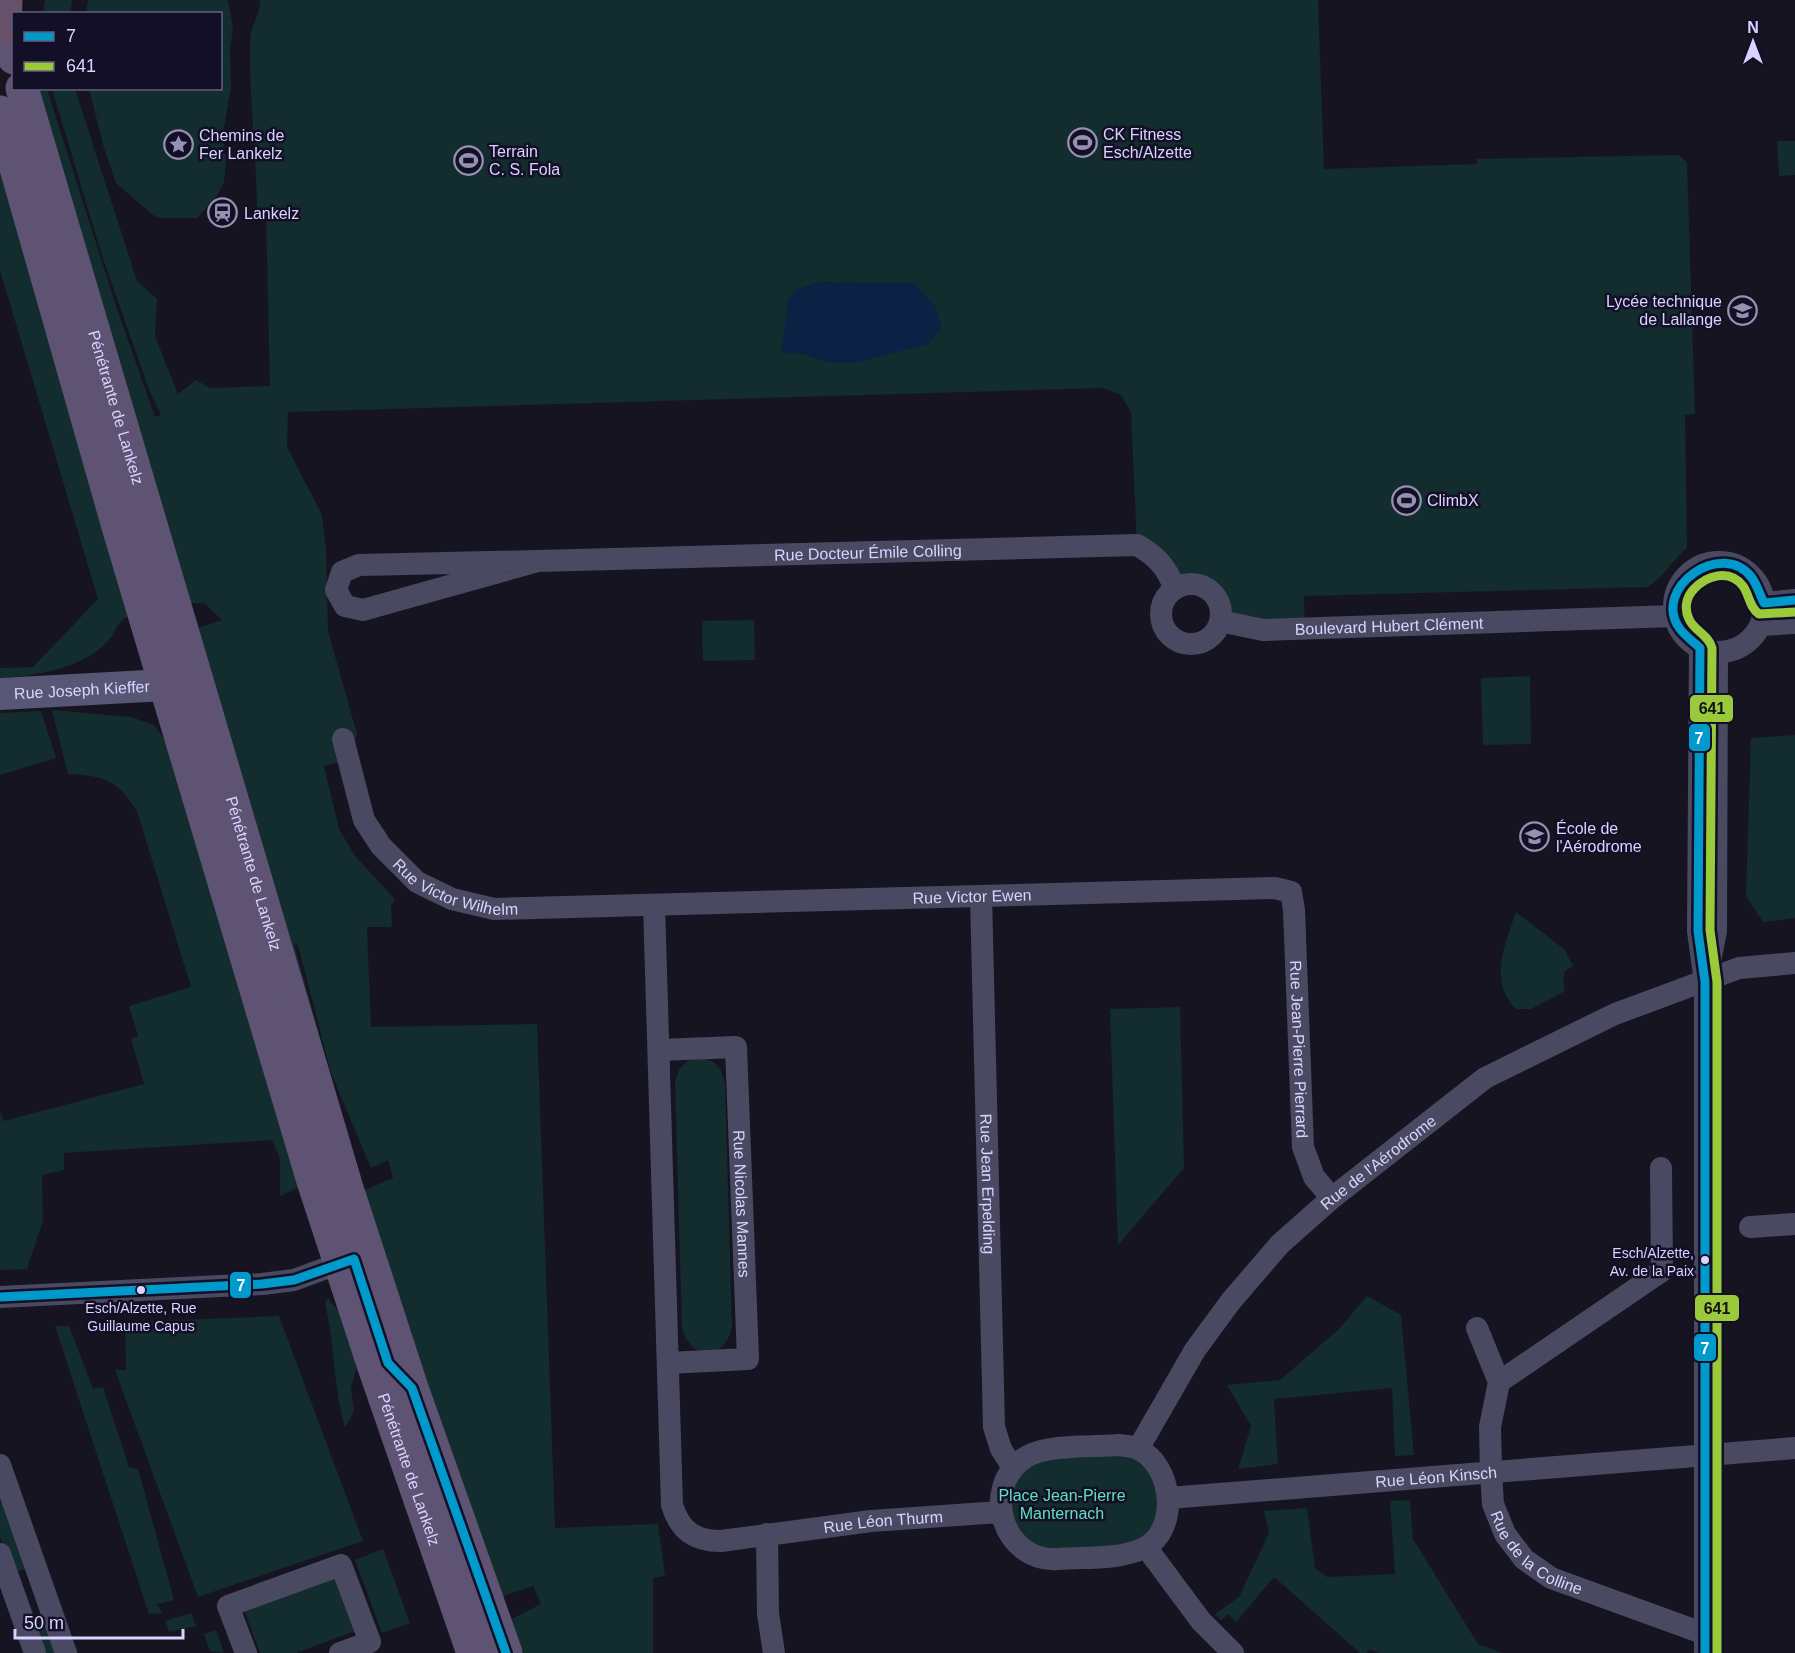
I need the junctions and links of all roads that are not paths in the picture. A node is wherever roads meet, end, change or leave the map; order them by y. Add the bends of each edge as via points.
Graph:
1 (23, 90) edge
2 (0, 112) edge
3 (538, 561) junction
4 (1175, 589) junction
5 (1795, 600) edge
6 (1762, 614) junction
7 (1674, 616) junction
8 (1220, 621) junction
9 (1795, 623) edge
10 (1708, 650) junction
11 (179, 680) junction
12 (0, 694) edge
13 (343, 739) dead end
14 (1291, 892) joint
15 (981, 896) junction
16 (654, 905) junction
17 (1795, 963) edge
18 (1706, 982) junction
19 (659, 1050) junction
20 (1660, 1168) dead end
21 (1332, 1198) junction
22 (1795, 1224) edge
23 (1750, 1227) dead end
24 (354, 1258) junction
25 (0, 1297) edge
26 (1477, 1328) dead end
27 (668, 1363) junction
28 (1499, 1382) junction
29 (1795, 1448) edge
30 (1138, 1449) junction
31 (1705, 1455) junction
32 (0, 1465) edge
33 (1013, 1468) junction
34 (1491, 1472) junction
35 (1169, 1498) junction
36 (1000, 1512) junction
37 (767, 1534) junction
38 (1146, 1547) junction
39 (0, 1554) edge
40 (1705, 1643) edge
41 (35, 1653) edge
42 (66, 1653) edge
43 (246, 1653) edge
44 (340, 1653) edge
45 (473, 1653) edge
46 (506, 1653) edge
47 (774, 1653) edge
48 (1233, 1653) edge

1 - 11 main road, Pénétrante de Lankelz
2 - 11 main road, Pénétrante de Lankelz
3 - 3 street, Rue Docteur Émile Colling via 359,565 342,572 336,590 345,606 363,610
3 - 4 street, Rue Docteur Émile Colling via 1137,545 1153,554 1168,570
4 - 8 street via 1185,585 1204,588 1218,602
4 - 8 street via 1168,595 1161,613 1162,623 1173,638 1182,643 1201,642 1210,637
5 - 6 street
6 - 7 street via 1761,590 1746,571 1723,562 1696,568 1677,588
6 - 9 street
6 - 10 street via 1743,647
7 - 8 street, Boulevard Hubert Clément via 1263,630
7 - 10 street via 1688,640
10 - 18 street via 1698,931
11 - 12 main road, Rue Joseph Kieffer
11 - 24 main road, Pénétrante de Lankelz
11 - 24 main road, Pénétrante de Lankelz via 254,879
13 - 16 street, Rue Victor Wilhelm via 364,820 381,846 417,882 452,899 494,909
14 - 15 street, Rue Victor Ewen via 1275,888
14 - 21 street, Rue Jean-Pierre Pierrard via 1303,1147 1314,1177
15 - 16 street, Rue Victor Ewen
15 - 33 street, Rue Jean Erpelding via 994,1427
16 - 19 street
17 - 18 street, Rue de l'Aérodrome via 1739,968
18 - 21 street, Rue de l'Aérodrome via 1615,1014 1485,1078
18 - 31 street
19 - 27 street
19 - 27 street, Rue Nicolas Mannes via 736,1047 748,1359
20 - 28 street via 1662,1270
21 - 30 street, Rue de l'Aérodrome via 1280,1244 1231,1301 1195,1350
22 - 23 street
24 - 25 street via 294,1280 262,1284
24 - 45 main road, Pénétrante de Lankelz
24 - 46 main road, Pénétrante de Lankelz via 412,1388
26 - 28 street
27 - 37 street via 672,1505 676,1520 685,1531 705,1541
28 - 34 street, Rue de la Colline via 1490,1427
29 - 31 street, Rue Léon Kinsch
30 - 33 street via 1120,1445 1040,1450
30 - 35 street via 1154,1462
31 - 34 street, Rue Léon Kinsch
31 - 40 street
32 - 42 street
33 - 36 street via 1002,1488
34 - 35 street, Rue Léon Kinsch
34 - 40 street, Rue de la Colline via 1493,1504 1505,1534 1524,1559 1551,1578
35 - 38 street via 1167,1516
36 - 37 street, Rue Léon Thurm via 871,1521
36 - 38 street via 1008,1534 1024,1551 1047,1560 1127,1554
37 - 47 street via 768,1614
38 - 48 street via 1201,1621
39 - 41 street
43 - 44 street via 228,1606 341,1564 370,1642

